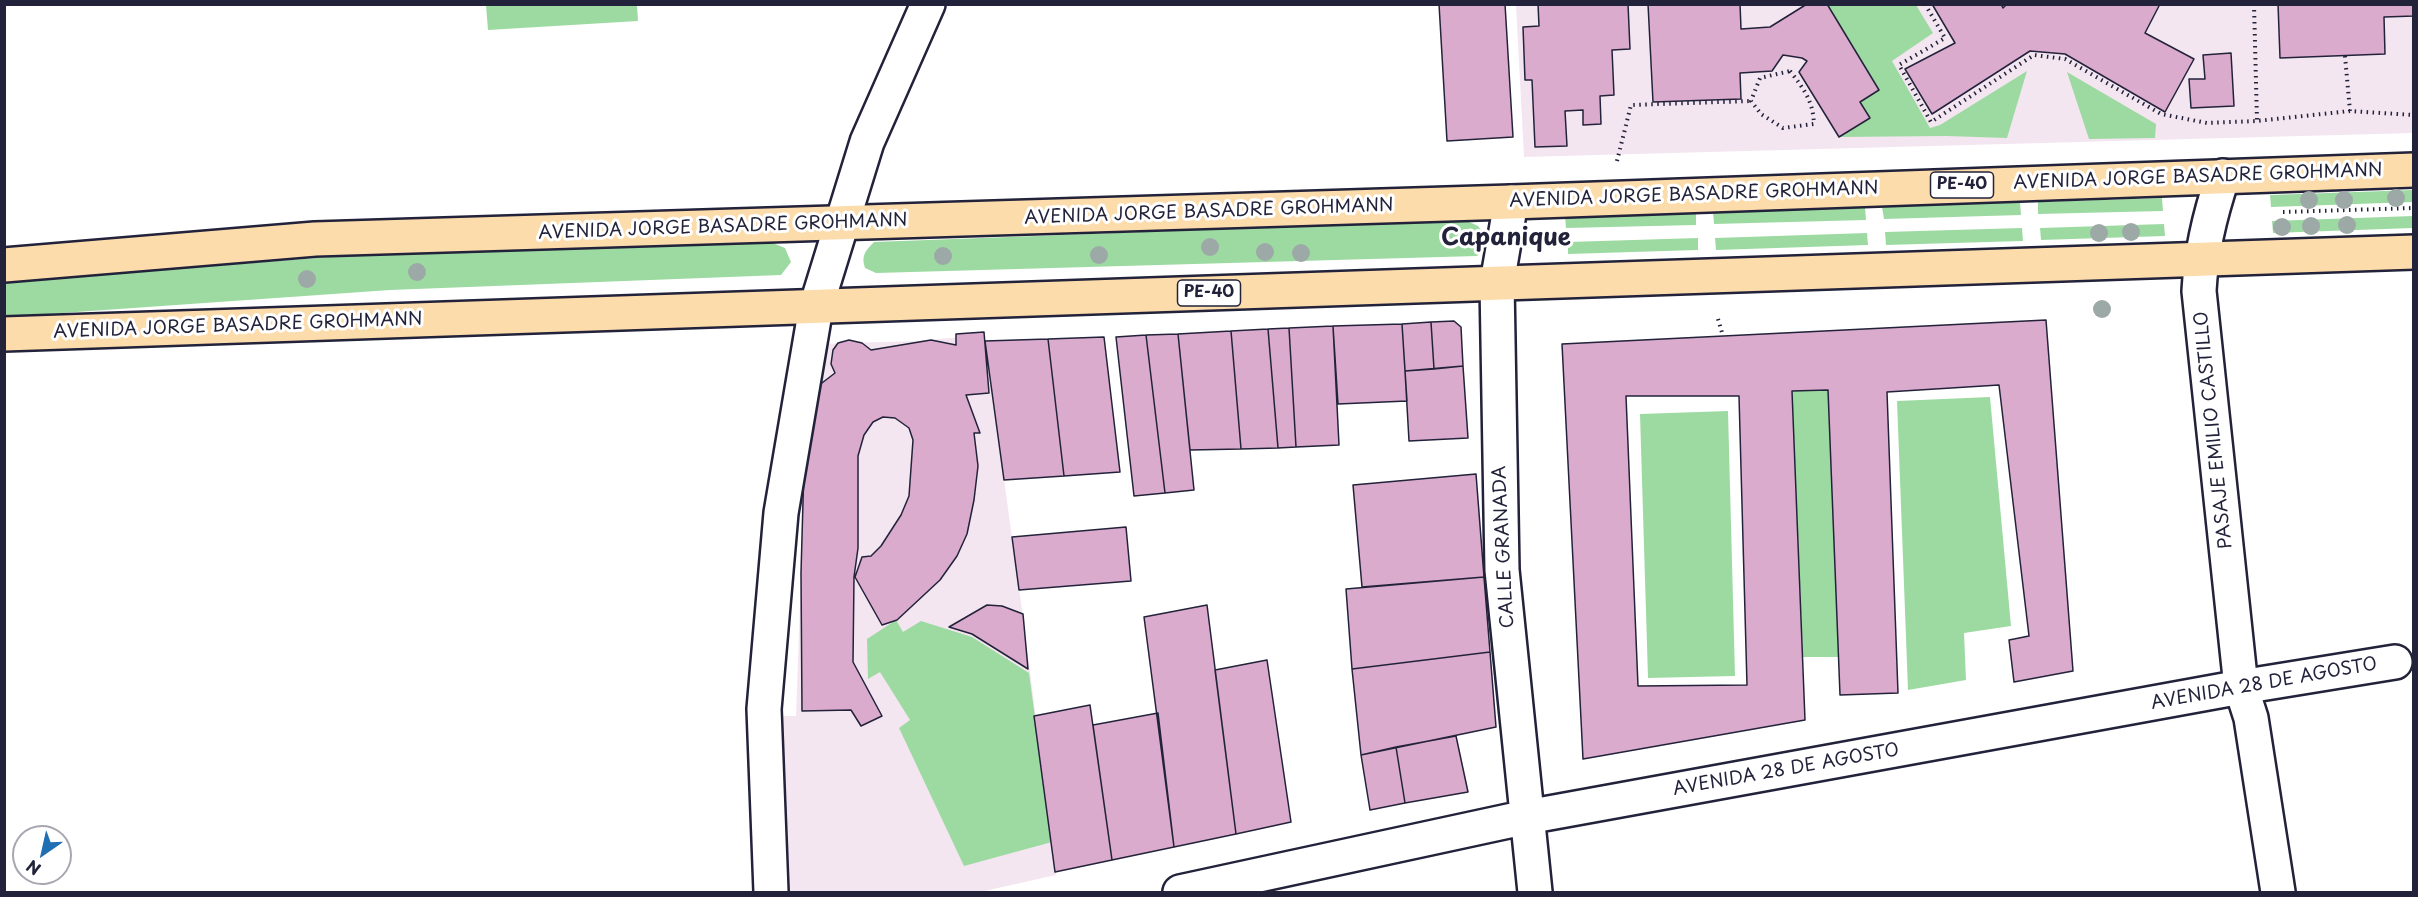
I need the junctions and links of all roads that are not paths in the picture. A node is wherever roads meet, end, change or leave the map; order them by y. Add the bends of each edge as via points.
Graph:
1 (928, 4) edge
2 (2414, 170) edge
3 (2223, 176) junction
4 (1511, 202) junction
5 (840, 224) junction
6 (2414, 252) edge
7 (2201, 259) junction
8 (4, 265) edge
9 (1497, 283) junction
10 (816, 307) junction
11 (4, 334) edge
12 (2395, 662) dead end
13 (2241, 687) junction
14 (1527, 817) junction
15 (771, 892) edge
16 (1180, 892) edge
17 (1535, 892) edge
18 (2278, 892) edge

1 - 5 street via 867,142
2 - 3 highway, AVENIDA JORGE BASADRE GROHMANN / PE-40
3 - 4 highway, AVENIDA JORGE BASADRE GROHMANN / PE-40
3 - 7 street, PASAJE EMILIO CASTILLO
4 - 5 highway, AVENIDA JORGE BASADRE GROHMANN / PE-40
4 - 9 street, CALLE GRANADA
5 - 8 highway, AVENIDA JORGE BASADRE GROHMANN / PE-40 via 315,239
5 - 10 street
6 - 7 highway, AVENIDA JORGE BASADRE GROHMANN / PE-40
7 - 9 highway, AVENIDA JORGE BASADRE GROHMANN / PE-40
7 - 13 street, PASAJE EMILIO CASTILLO via 2199,291
9 - 10 highway, AVENIDA JORGE BASADRE GROHMANN / PE-40
9 - 14 street, CALLE GRANADA via 1502,570
10 - 11 highway, AVENIDA JORGE BASADRE GROHMANN / PE-40
10 - 15 street via 781,513 764,709
12 - 13 street, AVENIDA 28 DE AGOSTO
13 - 14 street, AVENIDA 28 DE AGOSTO
13 - 18 street, PASAJE EMILIO CASTILLO via 2251,718
14 - 16 street, AVENIDA 28 DE AGOSTO
14 - 17 street, CALLE GRANADA

